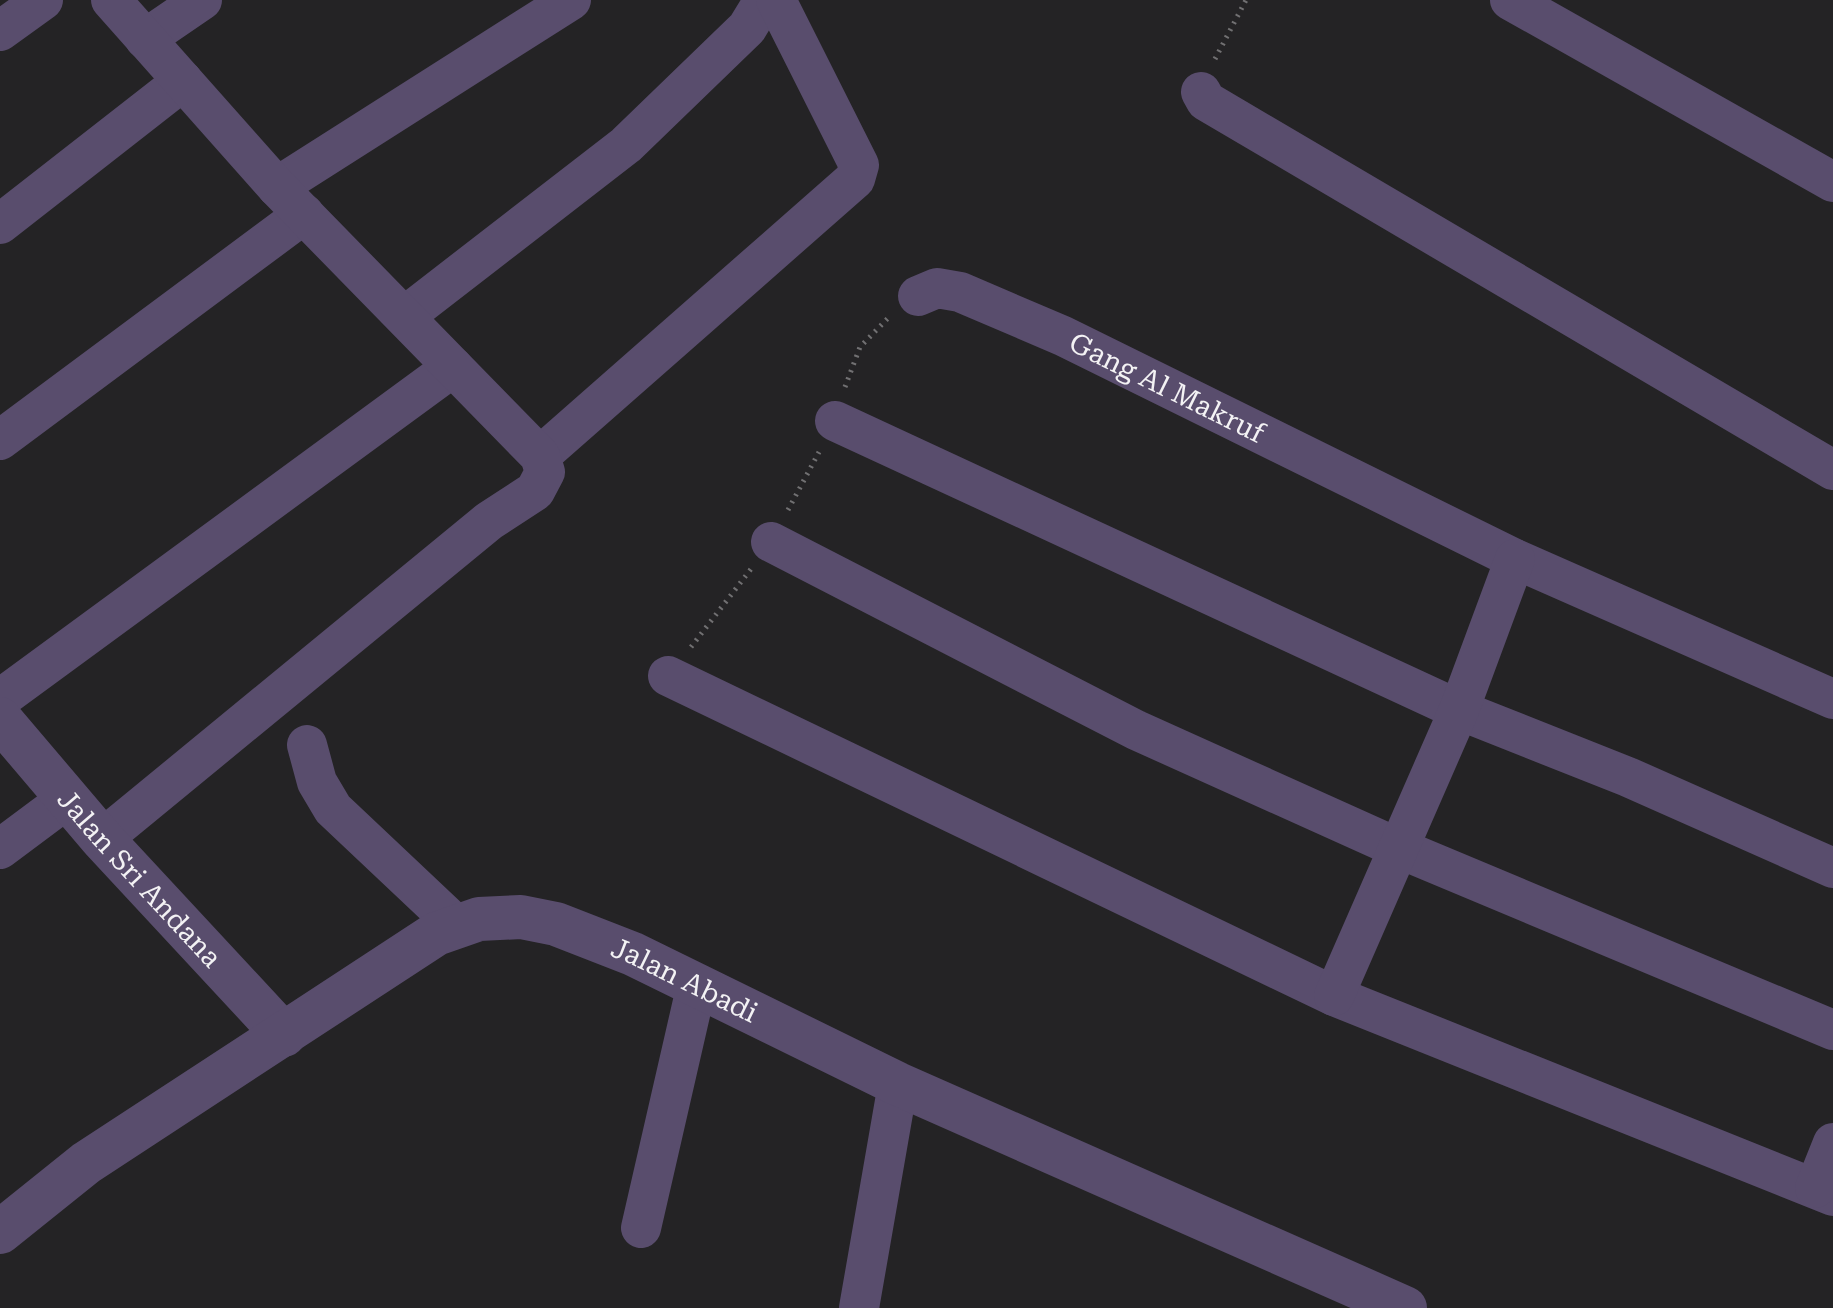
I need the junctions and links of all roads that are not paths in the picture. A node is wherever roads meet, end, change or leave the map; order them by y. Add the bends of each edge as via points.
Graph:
1 (43, 0) edge
2 (111, 0) edge
3 (202, 0) edge
4 (571, 0) edge
5 (764, 0) edge
6 (776, 0) edge
7 (1510, 0) edge
8 (0, 31) edge
9 (145, 39) junction
10 (183, 81) junction
11 (1201, 92) road end
12 (1833, 182) edge
13 (290, 200) junction
14 (0, 224) edge
15 (918, 296) road end
16 (405, 316) junction
17 (453, 367) junction
18 (835, 421) road end
19 (0, 440) edge
20 (540, 456) junction
21 (1833, 470) edge
22 (771, 542) road end
23 (1515, 559) junction
24 (668, 676) road end
25 (0, 699) edge
26 (1833, 699) edge
27 (1459, 710) junction
28 (0, 719) edge
29 (307, 745) dead end
30 (67, 799) junction
31 (102, 839) junction
32 (1398, 848) junction
33 (0, 849) edge
34 (1833, 868) edge
35 (457, 926) junction
36 (697, 984) junction
37 (1334, 996) junction
38 (1833, 1030) edge
39 (284, 1035) junction
40 (898, 1084) junction
41 (1833, 1143) edge
42 (1824, 1192) edge
43 (641, 1228) dead end
44 (0, 1232) edge
45 (859, 1308) edge
46 (1405, 1308) edge

1 - 8 street
2 - 9 street
3 - 9 street
4 - 13 street
5 - 16 street via 747,28 626,145
6 - 20 street via 859,165 855,179
7 - 12 street
9 - 10 street
10 - 13 street
10 - 14 street
11 - 21 street via 1206,101
13 - 16 street
13 - 19 street
15 - 23 street, Gang Al Makruf via 937,288 960,292 1063,336
16 - 17 street
17 - 20 street
17 - 25 street
18 - 27 street
20 - 31 street via 545,472 535,491 489,521
22 - 32 street via 1136,730
23 - 26 street, Gang Al Makruf
23 - 27 street
24 - 37 street
27 - 32 street
27 - 34 street via 1628,777
28 - 30 street, Jalan Sri Andana
29 - 35 street via 317,782 333,809
30 - 31 street, Jalan Sri Andana
30 - 33 street
31 - 39 street, Jalan Sri Andana
32 - 37 street
32 - 38 street
35 - 36 street, Jalan Abadi via 500,916 556,924
35 - 39 street, Jalan Abadi via 436,934
36 - 40 street, Jalan Abadi
36 - 43 street
37 - 42 street
39 - 44 street, Jalan Abadi via 86,1163
40 - 45 street
40 - 46 street, Jalan Abadi
41 - 42 street

